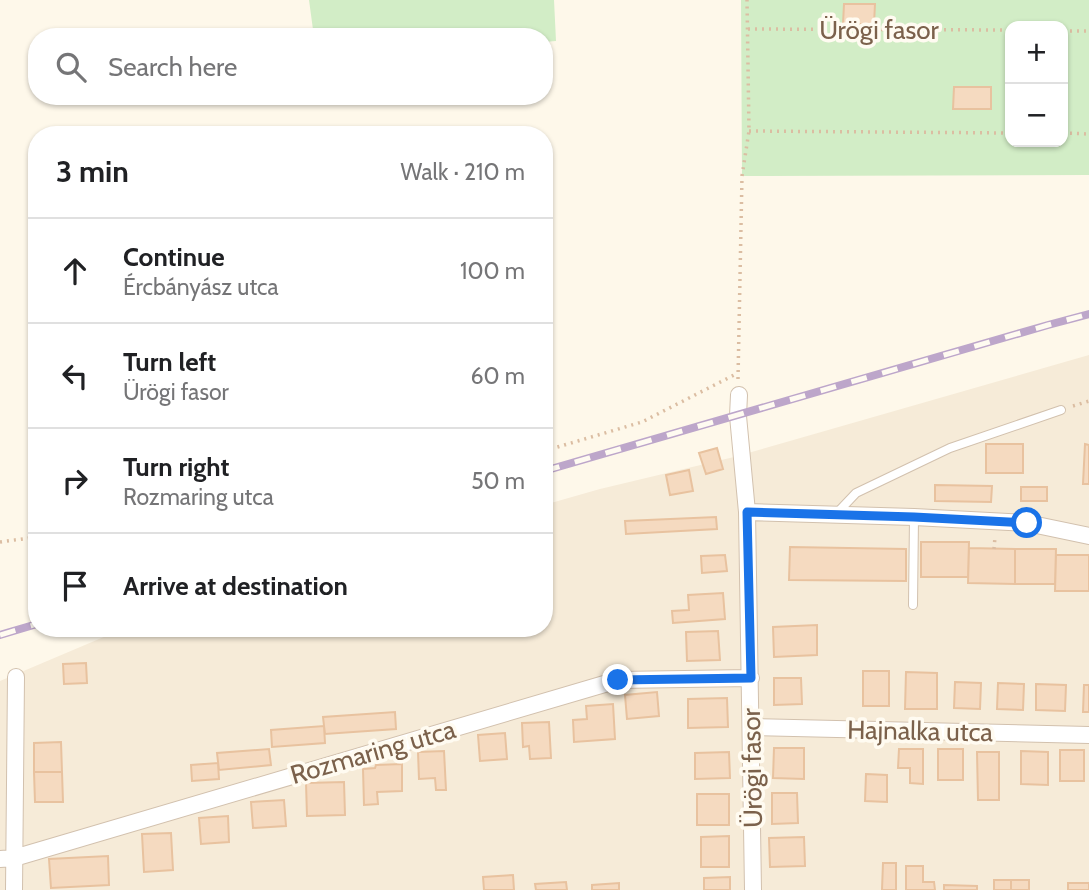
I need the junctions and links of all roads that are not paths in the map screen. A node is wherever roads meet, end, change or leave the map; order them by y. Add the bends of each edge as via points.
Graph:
1 (739, 395) road end
2 (1061, 410) dead end
3 (747, 512) junction
4 (836, 514) junction
5 (914, 517) junction
6 (1089, 536) edge
7 (913, 605) dead end
8 (16, 677) dead end
9 (751, 678) junction
10 (752, 727) junction
11 (1089, 735) edge
12 (7, 858) edge
13 (14, 890) edge
14 (753, 890) edge

1 - 3 street, Ürögi fasor
2 - 4 lane via 950,448 856,493
3 - 4 street
3 - 9 street, Ürögi fasor
4 - 5 street
5 - 6 street via 1027,523
5 - 7 lane
8 - 12 street
9 - 10 street, Ürögi fasor
9 - 12 street, Rozmaring utca via 618,680
10 - 11 street, Hajnalka utca
10 - 14 street, Ürögi fasor
12 - 13 street

